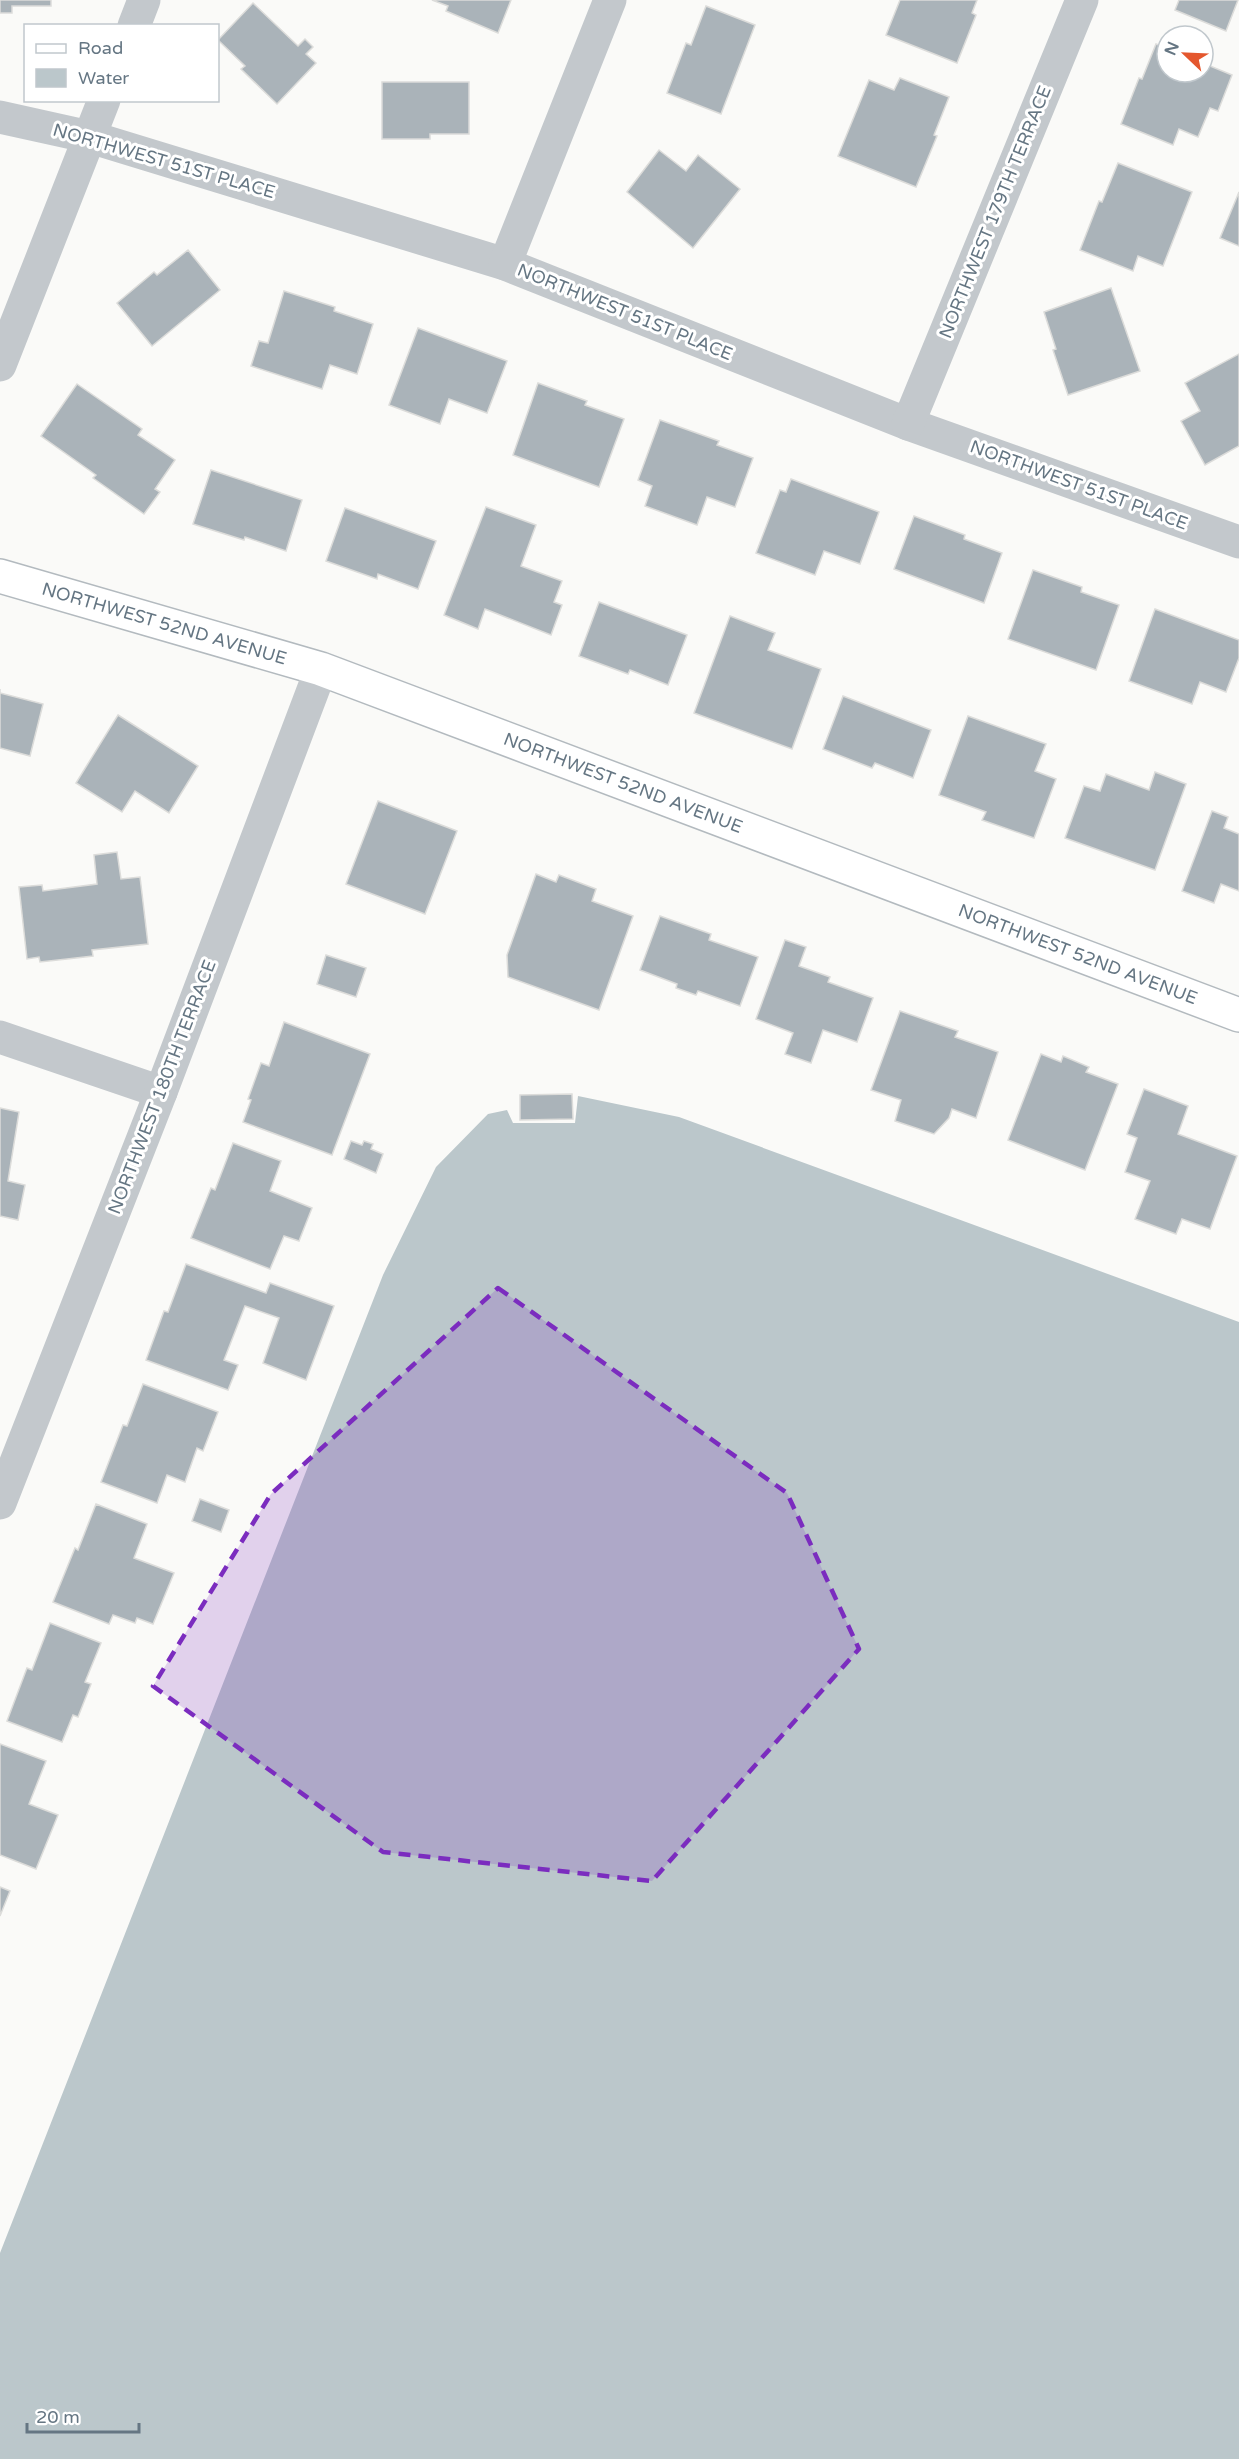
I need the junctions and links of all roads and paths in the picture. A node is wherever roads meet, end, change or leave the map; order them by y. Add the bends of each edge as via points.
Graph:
1 (144, 0) edge
2 (610, 0) edge
3 (1082, 0) edge
4 (135, 24) edge
5 (103, 102) edge
6 (0, 117) edge
7 (90, 137) junction
8 (505, 264) junction
9 (0, 365) edge
10 (908, 424) junction
11 (1239, 542) edge
12 (0, 576) edge
13 (321, 669) junction
14 (1239, 1015) edge
15 (0, 1037) edge
16 (161, 1092) junction
17 (0, 1503) edge

1 - 4 street
2 - 8 street
3 - 10 street, NORTHWEST 179TH TERRACE
5 - 7 street
6 - 7 street, NORTHWEST 51ST PLACE
7 - 8 street, NORTHWEST 51ST PLACE
7 - 9 street
8 - 10 street, NORTHWEST 51ST PLACE
10 - 11 street, NORTHWEST 51ST PLACE
12 - 13 street, NORTHWEST 52ND AVENUE
13 - 14 street, NORTHWEST 52ND AVENUE
13 - 16 street, NORTHWEST 180TH TERRACE
15 - 16 street
16 - 17 street, NORTHWEST 180TH TERRACE

